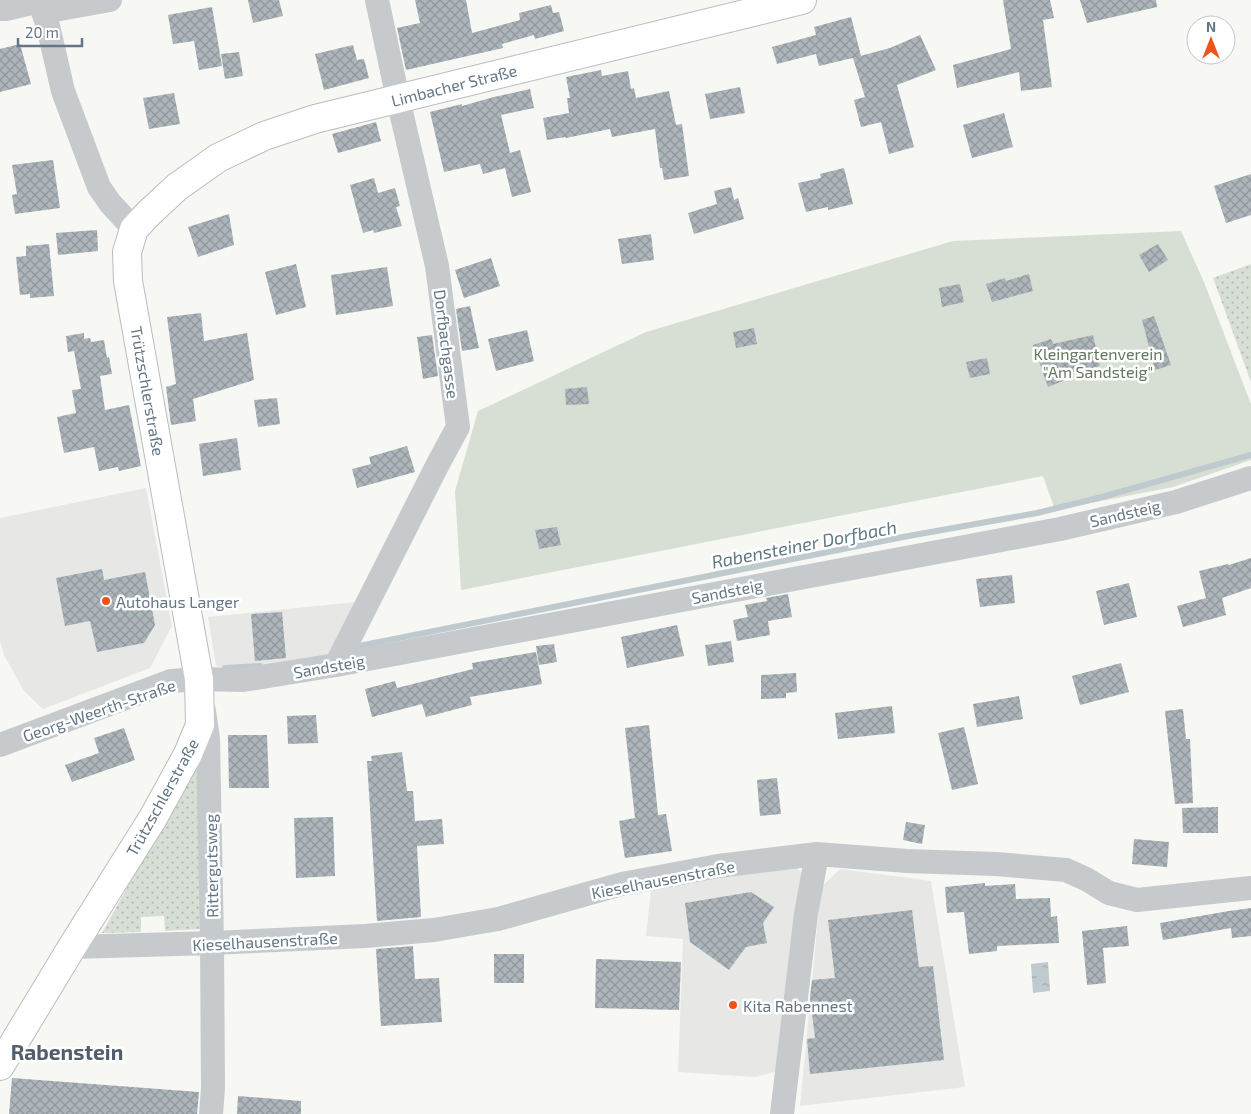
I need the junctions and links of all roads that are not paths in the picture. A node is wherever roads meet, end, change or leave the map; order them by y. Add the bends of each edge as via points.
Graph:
1 (110, 0) edge
2 (377, 0) edge
3 (802, 0) edge
4 (41, 4) edge
5 (0, 9) edge
6 (398, 99) junction
7 (134, 229) junction
8 (1251, 478) edge
9 (336, 665) junction
10 (200, 679) junction
11 (0, 745) edge
12 (817, 854) junction
13 (1251, 888) edge
14 (212, 943) junction
15 (72, 947) junction
16 (0, 1066) edge
17 (211, 1114) edge
18 (782, 1114) edge

1 - 4 street
2 - 6 street, Dorfbachgasse
3 - 6 street, Limbacher Straße
4 - 5 street
4 - 7 street via 63,91 99,187
6 - 7 street, Limbacher Straße via 315,119 264,136 218,158 177,187
6 - 9 street, Dorfbachgasse via 437,266 458,428
7 - 10 street, Trützschlerstraße via 127,252 128,282
8 - 9 street, Sandsteig via 1176,502 1060,529
9 - 10 street, Sandsteig via 243,680
10 - 11 street, Georg-Weerth-Straße via 171,681
10 - 14 street, Rittergutsweg via 208,738
10 - 15 street, Trützschlerstraße via 200,725 188,754 154,818
12 - 13 street, Kieselhausenstraße via 1066,870 1109,893 1137,900
12 - 14 street, Kieselhausenstraße via 718,866 622,884 498,919 434,930
12 - 18 street via 806,914
14 - 15 street, Kieselhausenstraße
14 - 17 street, Rittergutsweg
15 - 16 street, Trützschlerstraße

